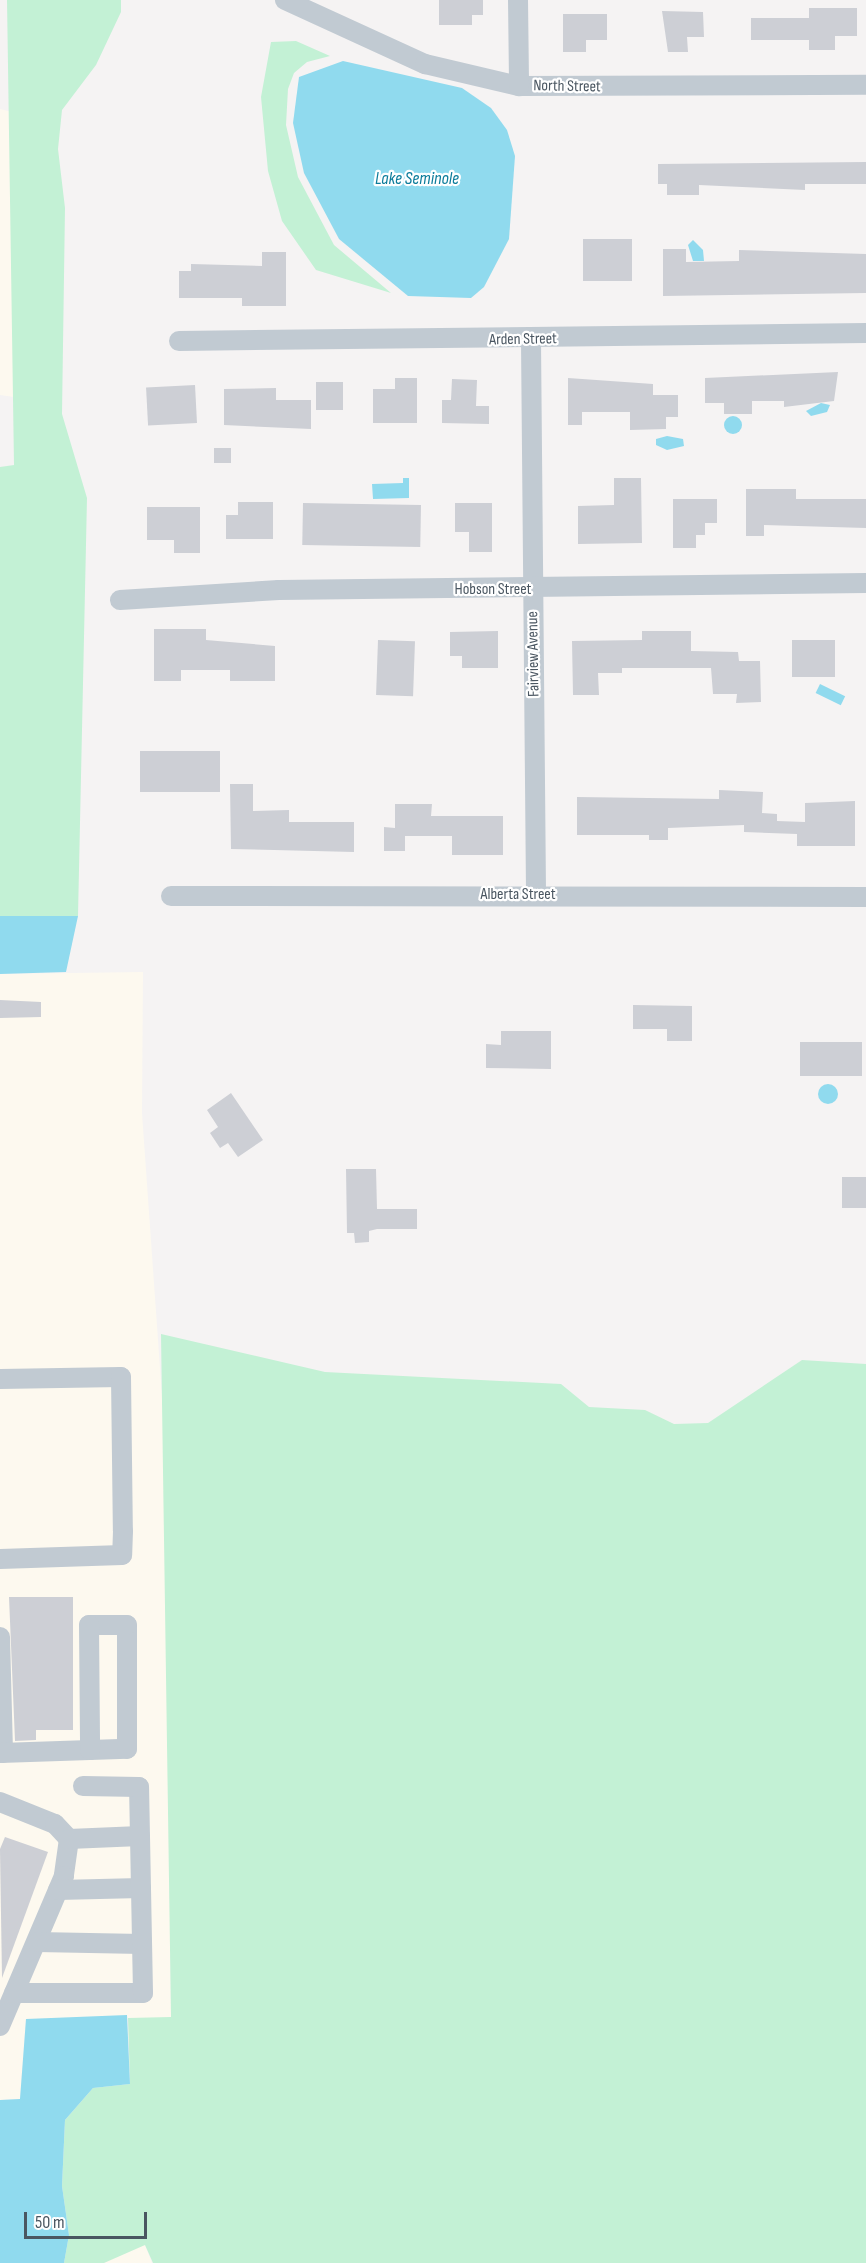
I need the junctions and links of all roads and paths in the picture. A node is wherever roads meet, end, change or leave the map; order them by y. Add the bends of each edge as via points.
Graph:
1 (285, 0) edge
2 (518, 0) edge
3 (866, 85) edge
4 (519, 86) junction
5 (866, 333) edge
6 (179, 341) dead end
7 (531, 341) junction
8 (866, 583) edge
9 (533, 590) junction
10 (120, 600) dead end
11 (536, 895) junction
12 (171, 896) dead end
13 (866, 897) edge
14 (0, 1379) edge
15 (0, 1559) edge
16 (0, 1637) edge
17 (0, 1666) edge
18 (1, 1719) edge
19 (90, 1750) junction
20 (1, 1753) edge
21 (83, 1786) dead end
22 (0, 1802) edge
23 (140, 1836) junction
24 (69, 1839) junction
25 (141, 1888) junction
26 (58, 1890) junction
27 (37, 1942) junction
28 (142, 1944) junction
29 (14, 1993) junction
30 (0, 2026) edge

1 - 4 street, North Street via 425,63
2 - 4 street
3 - 4 street, North Street
5 - 7 street, Arden Street
6 - 7 street, Arden Street
7 - 9 street, Fairview Avenue
8 - 9 street, Hobson Street
9 - 10 street, Hobson Street via 279,590
9 - 11 street, Fairview Avenue
11 - 12 street, Alberta Street
11 - 13 street, Alberta Street
14 - 15 street via 121,1377 122,1555
16 - 17 street
17 - 18 street
18 - 20 street
19 - 19 street via 127,1749 127,1625 89,1625
19 - 20 street
21 - 23 street via 139,1787
22 - 24 street via 55,1824
23 - 24 street
23 - 25 street
24 - 26 street
25 - 26 street
25 - 28 street
26 - 27 street
27 - 28 street
27 - 29 street
28 - 29 street via 143,1993
29 - 30 street

